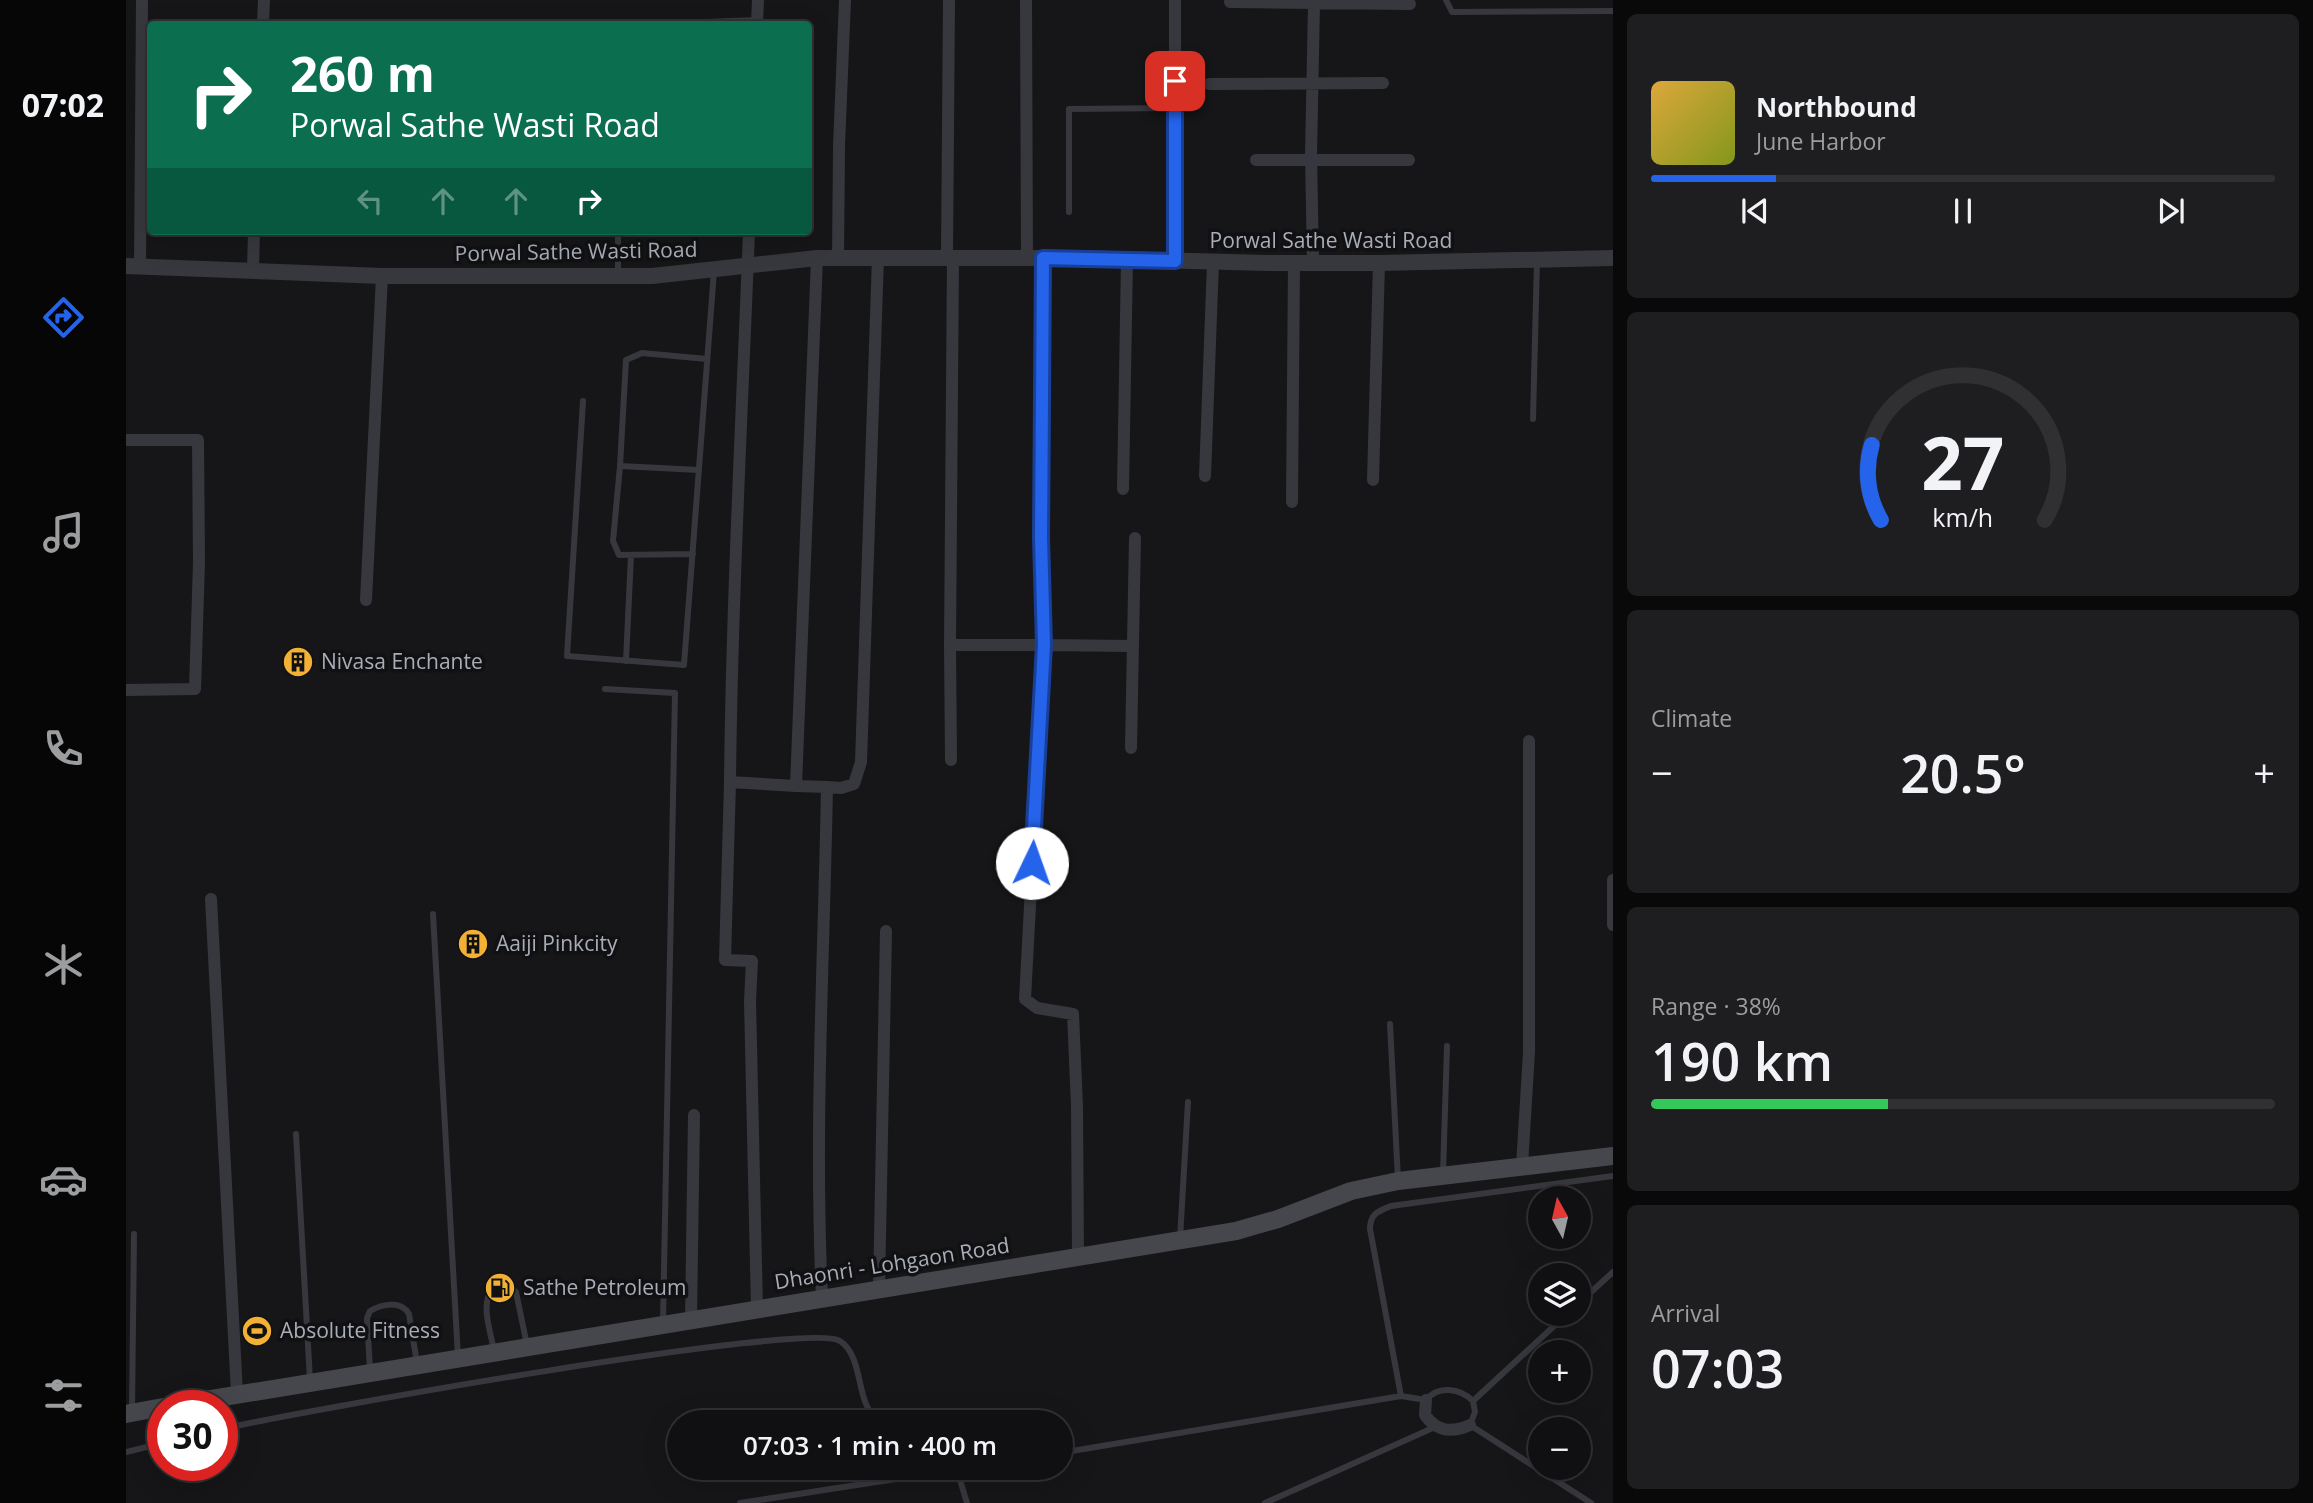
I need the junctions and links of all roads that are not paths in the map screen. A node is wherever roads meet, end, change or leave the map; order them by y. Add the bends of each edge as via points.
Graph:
1 (142, 0) edge
2 (264, 0) edge
3 (758, 0) edge
4 (845, 0) edge
5 (949, 0) edge
6 (1026, 0) edge
7 (1175, 0) edge
8 (1446, 0) edge
9 (1230, 2) dead end
10 (1314, 4) junction
11 (1410, 4) dead end
12 (1613, 11) edge
13 (263, 21) edge
14 (757, 21) edge
15 (1313, 82) junction
16 (1383, 83) dead end
17 (1209, 84) dead end
18 (1175, 108) junction
19 (1256, 160) dead end
20 (1312, 160) junction
21 (1409, 160) dead end
22 (1069, 212) dead end
23 (254, 235) edge
24 (618, 235) edge
25 (749, 235) edge
26 (878, 257) junction
27 (950, 257) junction
28 (817, 258) junction
29 (838, 258) junction
30 (1035, 258) junction
31 (1613, 258) edge
32 (1127, 259) junction
33 (1537, 260) junction
34 (1175, 261) junction
35 (1213, 262) junction
36 (1294, 263) junction
37 (1313, 263) junction
38 (1379, 263) junction
39 (748, 265) junction
40 (133, 266) edge
41 (253, 271) junction
42 (714, 271) junction
43 (382, 276) junction
44 (618, 276) junction
45 (707, 359) junction
46 (583, 401) dead end
47 (1533, 419) dead end
48 (126, 440) edge
49 (620, 466) junction
50 (699, 470) junction
51 (1205, 476) dead end
52 (1373, 480) dead end
53 (1123, 489) dead end
54 (1292, 502) dead end
55 (1135, 538) dead end
56 (693, 554) junction
57 (631, 555) junction
58 (366, 600) dead end
59 (950, 645) junction
60 (1044, 645) junction
61 (1132, 646) junction
62 (626, 661) junction
63 (605, 689) dead end
64 (126, 690) edge
65 (1529, 741) dead end
66 (1131, 748) dead end
67 (951, 760) dead end
68 (730, 782) junction
69 (796, 786) junction
70 (827, 788) junction
71 (1613, 880) edge
72 (211, 899) dead end
73 (433, 914) dead end
74 (1613, 925) edge
75 (886, 931) dead end
76 (1390, 1024) dead end
77 (1447, 1046) dead end
78 (1188, 1102) dead end
79 (694, 1115) dead end
80 (296, 1134) dead end
81 (1613, 1156) edge
82 (1522, 1166) junction
83 (1443, 1175) junction
84 (1613, 1176) edge
85 (1398, 1181) junction
86 (134, 1234) dead end
87 (1180, 1240) junction
88 (1078, 1256) junction
89 (1613, 1272) edge
90 (879, 1289) junction
91 (1591, 1292) edge
92 (822, 1298) junction
93 (757, 1309) junction
94 (691, 1321) junction
95 (663, 1325) junction
96 (1554, 1326) edge
97 (528, 1347) junction
98 (494, 1353) junction
99 (458, 1359) junction
100 (417, 1365) junction
101 (370, 1372) junction
102 (310, 1382) junction
103 (237, 1390) edge
104 (238, 1394) edge
105 (1401, 1396) junction
106 (1426, 1401) junction
107 (1473, 1401) junction
108 (147, 1410) edge
109 (869, 1410) edge
110 (129, 1413) edge
111 (1470, 1425) junction
112 (238, 1426) edge
113 (1435, 1427) junction
114 (147, 1447) edge
115 (1073, 1451) edge
116 (126, 1452) edge
117 (887, 1480) edge
118 (960, 1480) edge
119 (740, 1503) edge
120 (967, 1503) edge
121 (1265, 1503) edge
122 (1591, 1503) edge

1 - 40 street
2 - 13 street
3 - 14 street
4 - 29 street
5 - 27 street
6 - 30 street
7 - 18 street
8 - 12 lane via 1452,12
9 - 10 street
10 - 11 street
10 - 15 street
15 - 16 street
15 - 17 street
15 - 20 street
18 - 22 lane via 1069,109
18 - 34 street
19 - 20 street
20 - 21 street
20 - 37 street
23 - 41 street
24 - 44 lane
25 - 39 street
26 - 27 street, Porwal Sathe Wasti Road
26 - 29 street, Porwal Sathe Wasti Road
26 - 70 street via 861,762 854,784
27 - 30 street, Porwal Sathe Wasti Road
27 - 59 street
28 - 29 street, Porwal Sathe Wasti Road
28 - 39 street, Porwal Sathe Wasti Road
28 - 69 street
30 - 32 street, Porwal Sathe Wasti Road
30 - 60 street
31 - 33 street, Porwal Sathe Wasti Road
32 - 34 street, Porwal Sathe Wasti Road
32 - 53 street
33 - 38 street, Porwal Sathe Wasti Road
33 - 47 lane
34 - 35 street, Porwal Sathe Wasti Road
35 - 36 street, Porwal Sathe Wasti Road
35 - 51 street
36 - 37 street, Porwal Sathe Wasti Road
36 - 54 street
37 - 38 street, Porwal Sathe Wasti Road
38 - 52 street
39 - 42 street, Porwal Sathe Wasti Road
39 - 68 street
40 - 41 street, Porwal Sathe Wasti Road
41 - 43 street, Porwal Sathe Wasti Road
42 - 44 street, Porwal Sathe Wasti Road
42 - 45 lane
43 - 44 street, Porwal Sathe Wasti Road
43 - 58 street
45 - 49 lane via 642,353 626,360
45 - 50 lane
46 - 62 lane via 567,656
48 - 64 street via 198,440 199,562 195,689
49 - 50 lane
49 - 57 lane via 612,541 619,555
50 - 56 lane
55 - 61 street
56 - 57 lane
56 - 62 lane via 684,665
57 - 62 lane
59 - 60 street
59 - 67 street
60 - 61 street
60 - 88 street via 1025,999 1037,1008 1073,1014
61 - 66 street
63 - 95 lane via 675,693
65 - 82 street via 1529,1052
68 - 69 street
68 - 93 street via 725,960 752,961
69 - 70 street
70 - 92 street via 819,1066
71 - 74 street
72 - 103 street
73 - 99 lane
75 - 90 street
76 - 85 lane
77 - 83 lane
78 - 87 lane
79 - 94 street
80 - 102 lane
81 - 82 main road, Dhaonri - Lohgaon Road
82 - 83 main road, Dhaonri - Lohgaon Road
83 - 85 main road, Dhaonri - Lohgaon Road
84 - 105 lane via 1377,1211 1370,1219 1370,1229
85 - 87 main road, Dhaonri - Lohgaon Road via 1351,1191 1236,1231
86 - 110 lane
87 - 88 main road, Dhaonri - Lohgaon Road
88 - 90 main road, Dhaonri - Lohgaon Road
89 - 91 lane
90 - 92 main road, Dhaonri - Lohgaon Road
92 - 93 main road, Dhaonri - Lohgaon Road
93 - 94 main road, Dhaonri - Lohgaon Road
94 - 95 main road, Dhaonri - Lohgaon Road
95 - 97 main road, Dhaonri - Lohgaon Road
96 - 107 lane
97 - 98 main road, Dhaonri - Lohgaon Road
97 - 98 lane via 516,1293 512,1288 492,1290 487,1305
98 - 99 main road, Dhaonri - Lohgaon Road
99 - 100 main road, Dhaonri - Lohgaon Road
100 - 101 main road, Dhaonri - Lohgaon Road
100 - 101 lane via 406,1308 383,1306 370,1311 367,1318
101 - 102 main road, Dhaonri - Lohgaon Road
102 - 104 main road, Dhaonri - Lohgaon Road
105 - 106 lane
105 - 115 lane
106 - 107 lane via 1431,1394 1447,1390 1465,1393
106 - 113 street via 1425,1415
107 - 111 lane
108 - 110 main road
109 - 112 lane via 847,1348 839,1340 827,1338 669,1352
111 - 113 street via 1458,1430
111 - 122 lane
113 - 121 lane
114 - 116 lane
117 - 119 lane
118 - 120 lane

